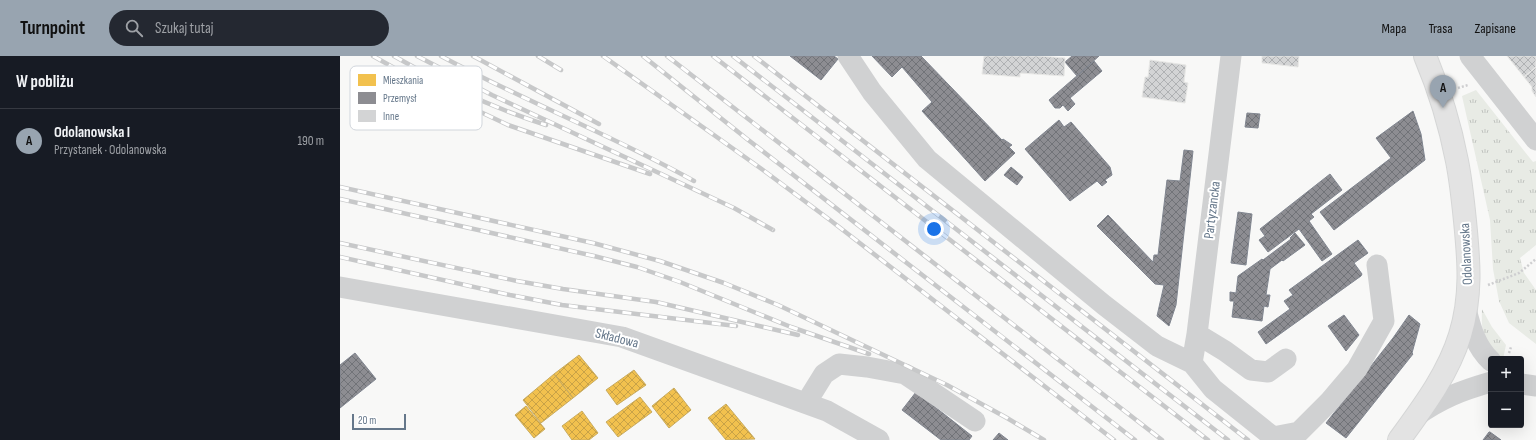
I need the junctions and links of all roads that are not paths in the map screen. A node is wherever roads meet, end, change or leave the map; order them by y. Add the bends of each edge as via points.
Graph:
1 (848, 56) edge
2 (1231, 56) edge
3 (1425, 56) edge
4 (1470, 56) edge
5 (1536, 140) edge
6 (1377, 265) dead end
7 (340, 287) edge
8 (1466, 309) junction
9 (1197, 334) junction
10 (1488, 358) edge
11 (1286, 359) dead end
12 (1192, 363) junction
13 (1444, 374) junction
14 (1488, 381) edge
15 (1488, 382) edge
16 (806, 403) junction
17 (1416, 417) junction
18 (975, 421) dead end
19 (879, 440) edge
20 (1399, 440) edge

1 - 12 street via 872,92 927,159 1157,346
2 - 9 street, Partyzancka
3 - 8 main road, Odolanowska via 1437,87 1457,160 1469,263
4 - 5 street
6 - 12 street via 1384,321 1357,369 1299,432 1273,437 1213,389
7 - 16 street, Składowa via 622,337
8 - 10 street via 1478,346
8 - 13 main road, Odolanowska via 1459,337
9 - 11 street via 1251,370 1268,372
9 - 12 street, Partyzancka
13 - 14 street
13 - 17 main road, Odolanowska
15 - 17 street via 1456,393
16 - 18 street via 824,374 839,364 905,374
16 - 19 street, Składowa via 827,411
17 - 20 main road, Odolanowska

